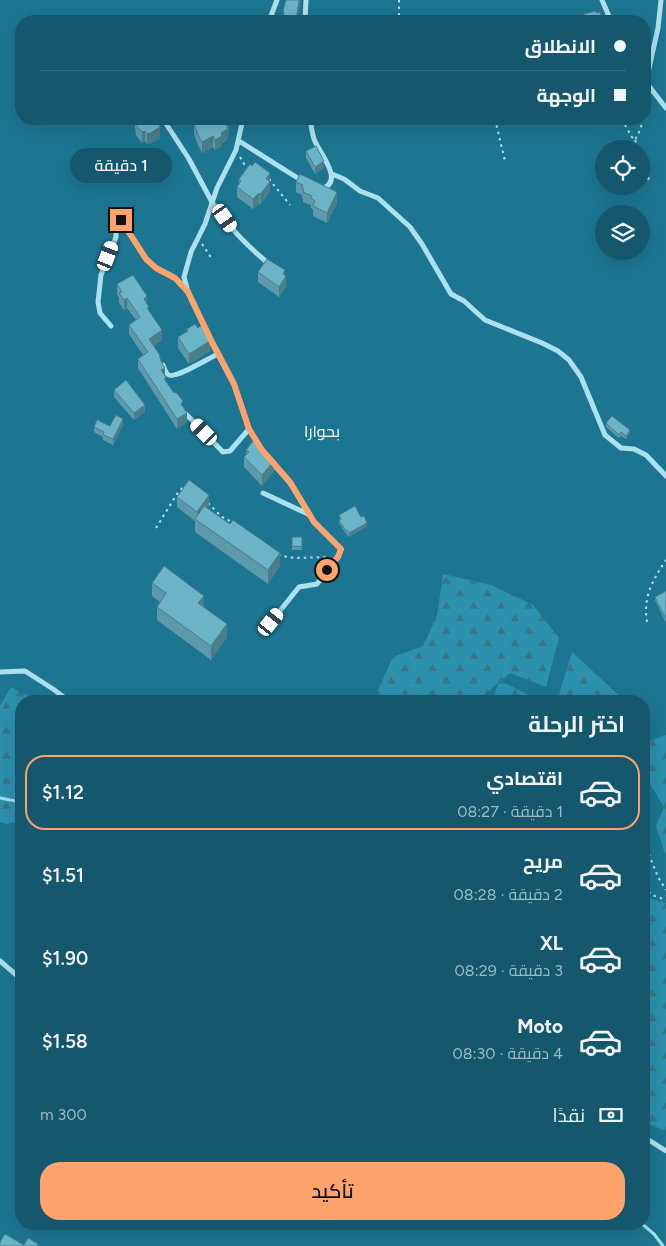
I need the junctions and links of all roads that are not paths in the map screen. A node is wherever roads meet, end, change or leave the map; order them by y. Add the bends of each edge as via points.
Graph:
1 (277, 0) edge
2 (306, 0) edge
3 (602, 0) edge
4 (661, 0) edge
5 (271, 15) edge
6 (305, 15) edge
7 (608, 15) edge
8 (651, 57) edge
9 (651, 89) edge
10 (666, 108) edge
11 (167, 125) edge
12 (242, 125) edge
13 (311, 125) edge
14 (239, 141) junction
15 (332, 174) junction
16 (311, 186) edge
17 (318, 189) edge
18 (213, 204) junction
19 (270, 266) edge
20 (188, 292) junction
21 (111, 326) dead end
22 (218, 354) junction
23 (163, 365) edge
24 (186, 414) edge
25 (249, 429) junction
26 (666, 476) edge
27 (263, 494) dead end
28 (310, 515) junction
29 (271, 622) dead end
30 (0, 672) edge
31 (61, 695) edge
32 (0, 961) edge
33 (15, 973) edge
34 (650, 1141) edge
35 (666, 1151) edge

1 - 5 street
2 - 6 street
3 - 7 street
4 - 8 street
9 - 10 street
11 - 18 street
12 - 14 street
13 - 15 street via 314,138
14 - 16 street
14 - 18 street
15 - 17 street via 331,182
15 - 26 street via 378,198 410,227 451,294 485,320 542,343 569,360 581,377 605,436 621,448 634,449 646,455
18 - 19 street via 249,247
18 - 20 street via 187,264 184,277
20 - 21 street via 175,278 146,259 121,220 116,223 116,237 101,274 98,302 100,313
20 - 22 street
22 - 23 street via 172,377
22 - 25 street via 234,384
24 - 25 street via 223,452 230,451
25 - 28 street via 262,450 290,482
27 - 28 street
28 - 29 street via 341,549 317,584 299,587
30 - 31 street via 25,671
32 - 33 street
34 - 35 street

